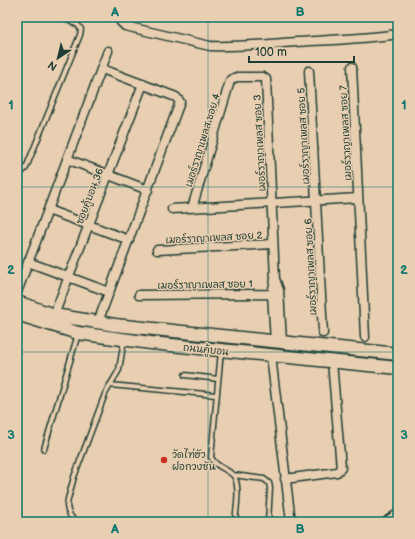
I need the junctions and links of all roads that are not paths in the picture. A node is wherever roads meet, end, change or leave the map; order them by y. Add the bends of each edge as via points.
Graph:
1 (62, 17) edge
2 (120, 17) edge
3 (398, 34) edge
4 (108, 51) dead end
5 (352, 67) dead end
6 (102, 69) junction
7 (310, 71) dead end
8 (266, 79) joint
9 (142, 84) junction
10 (67, 159) junction
11 (108, 175) junction
12 (17, 177) edge
13 (148, 190) junction
14 (358, 198) junction
15 (316, 200) junction
16 (271, 202) junction
17 (172, 208) dead end
18 (192, 208) junction
19 (48, 210) junction
20 (88, 225) junction
21 (129, 240) junction
22 (273, 244) junction
23 (157, 250) dead end
24 (28, 262) junction
25 (69, 277) junction
26 (275, 279) junction
27 (17, 292) edge
28 (109, 292) junction
29 (272, 294) junction
30 (139, 295) dead end
31 (17, 302) edge
32 (17, 314) edge
33 (54, 315) junction
34 (98, 322) junction
35 (78, 333) junction
36 (323, 333) dead end
37 (365, 337) dead end
38 (124, 340) junction
39 (278, 341) junction
40 (220, 351) junction
41 (398, 354) edge
42 (271, 356) junction
43 (332, 362) junction
44 (398, 368) edge
45 (185, 375) dead end
46 (218, 379) junction
47 (110, 385) junction
48 (216, 395) junction
49 (44, 449) dead end
50 (233, 475) junction
51 (285, 479) junction
52 (76, 522) edge
53 (235, 522) edge
54 (268, 522) edge
55 (291, 522) edge

1 - 12 lane via 78,25 81,29 80,35 26,168
2 - 3 street via 125,26 210,46 291,43
4 - 6 street
5 - 14 street, เมอร์ราญาเพลส ซอย 7
6 - 9 street
6 - 10 street
7 - 15 street, เมอร์ราญาเพลส ซอย 5
8 - 16 street, เมอร์ราญาเพลส ซอย 3
8 - 18 street, เมอร์ราญาเพลส ซอย 4 via 261,76 232,79
9 - 11 street, ซอยคู้บอน 36
9 - 13 street via 176,97 180,102
10 - 11 street
10 - 19 street
11 - 13 street
11 - 20 street, ซอยคู้บอน 36
13 - 21 street
14 - 15 street
14 - 37 street, เมอร์ราญาเพลส ซอย 7
15 - 16 street
15 - 36 street, เมอร์ราญาเพลส ซอย 6
16 - 18 street, เมอร์ราญาเพลส ซอย 3
16 - 22 street
17 - 18 street, เมอร์ราญาเพลส ซอย 3
19 - 20 street
19 - 24 street
20 - 21 street
20 - 25 street, ซอยคู้บอน 36
21 - 28 street
22 - 23 street, เมอร์ราญาเพลส ซอย 2
22 - 26 street
24 - 25 street
24 - 27 street
25 - 28 street
25 - 33 street, ซอยคู้บอน 36
26 - 29 street
26 - 39 street via 279,290
28 - 34 street
29 - 30 street, เมอร์ราญาเพลส ซอย 1
29 - 39 street
31 - 33 main road, ถนนคู้บอน
32 - 35 main road, ถนนคู้บอน
33 - 34 main road, ถนนคู้บอน
34 - 39 main road, ถนนคู้บอน
35 - 38 main road, ถนนคู้บอน
35 - 49 lane
38 - 40 main road, ถนนคู้บอน
38 - 47 lane via 119,370
39 - 41 main road, ถนนคู้บอน
40 - 42 main road, ถนนคู้บอน
40 - 46 lane
42 - 43 main road, ถนนคู้บอน
42 - 51 street
43 - 44 main road, ถนนคู้บอน
43 - 51 street via 341,468 337,472
45 - 46 lane
46 - 48 lane
47 - 48 lane
47 - 52 lane via 68,499 68,511
48 - 50 lane via 211,457 215,464
50 - 53 lane via 238,484
50 - 54 lane via 264,479 269,483
51 - 55 street

